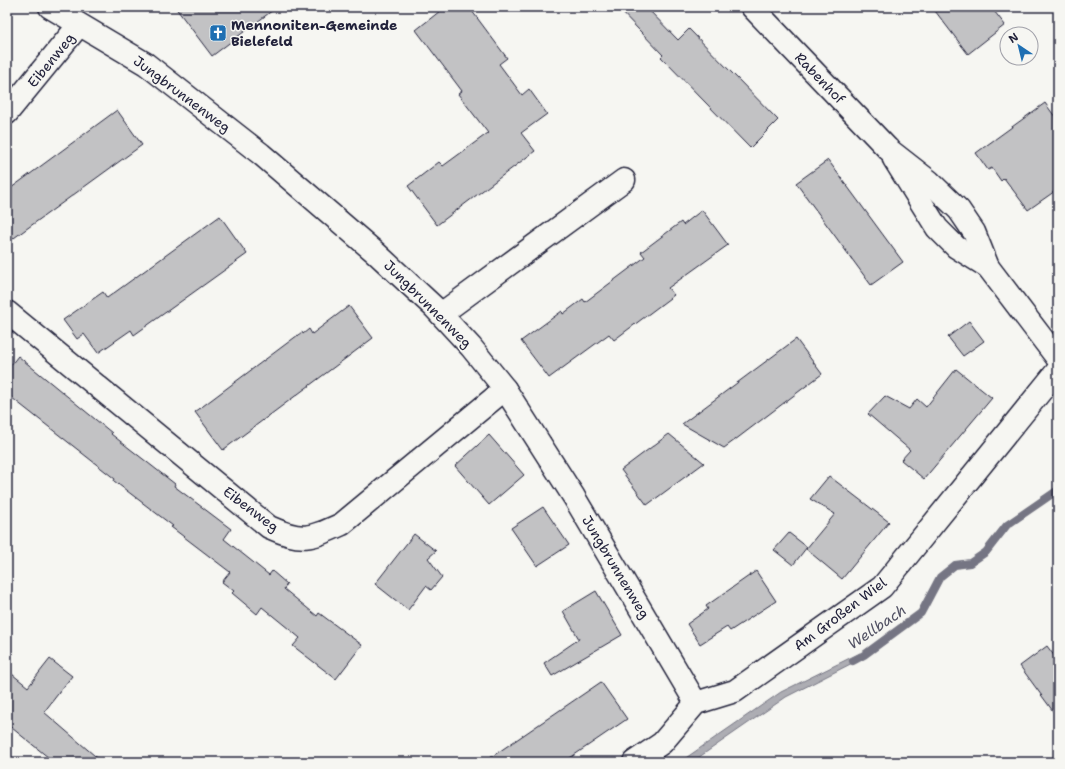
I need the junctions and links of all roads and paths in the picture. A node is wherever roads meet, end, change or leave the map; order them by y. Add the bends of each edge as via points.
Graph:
1 (50, 7) edge
2 (752, 7) edge
3 (79, 25) junction
4 (7, 113) edge
5 (888, 149) junction
6 (624, 180) dead end
7 (988, 267) junction
8 (7, 312) edge
9 (441, 314) junction
10 (1058, 359) edge
11 (1058, 370) edge
12 (505, 389) junction
13 (696, 703) junction
14 (634, 762) edge

1 - 3 street, Jungbrunnenweg
2 - 5 street, Rabenhof
3 - 4 street, Eibenweg
3 - 9 street, Jungbrunnenweg via 146,64 261,154 376,253
5 - 7 street, Rabenhof via 936,228 956,247
5 - 7 street, Rabenhof via 929,181 959,210 974,232
6 - 9 street
7 - 10 street, Rabenhof
8 - 12 street, Eibenweg via 269,527 292,537 316,536 342,524
9 - 12 street, Jungbrunnenweg
11 - 13 street, Am Großen Wiel via 882,587 735,691
12 - 13 street, Jungbrunnenweg via 574,497
13 - 14 street via 662,743

